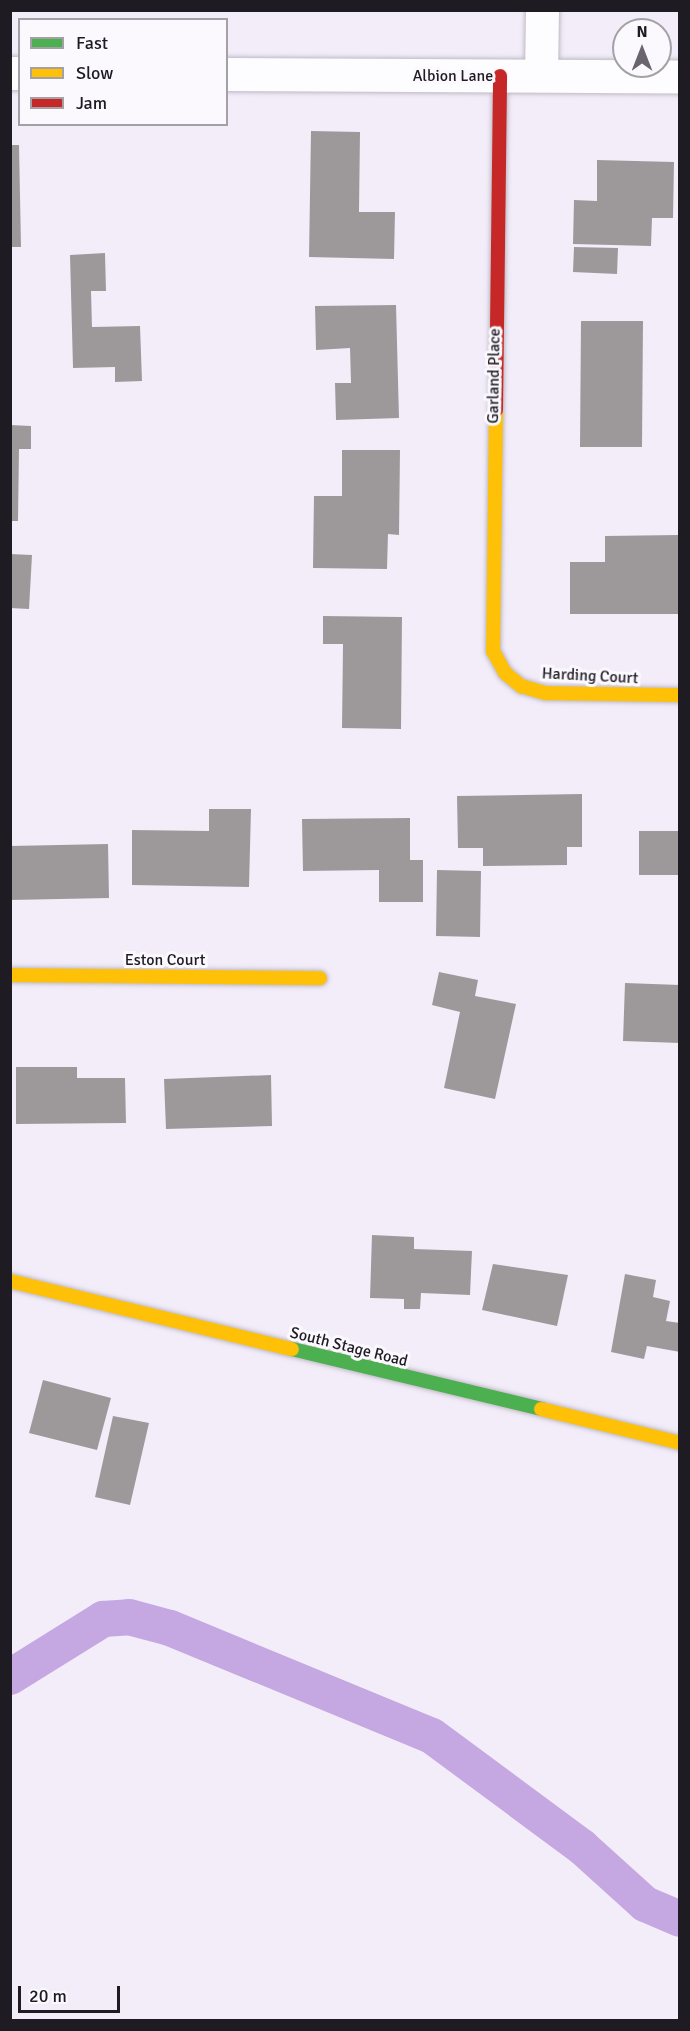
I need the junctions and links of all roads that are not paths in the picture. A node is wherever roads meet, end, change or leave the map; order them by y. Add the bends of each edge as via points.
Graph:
1 (542, 10) edge
2 (228, 74) edge
3 (541, 75) junction
4 (500, 76) junction
5 (680, 76) edge
6 (505, 673) joint
7 (680, 695) edge
8 (10, 975) edge
9 (320, 978) dead end
10 (10, 1281) edge
11 (680, 1443) edge

1 - 3 street
2 - 4 street, Albion Lane
3 - 4 street, Albion Lane
3 - 5 street, Albion Lane
4 - 6 street, Garland Place via 490,626 493,651
6 - 7 street, Harding Court via 521,686 546,693
8 - 9 street, Eston Court
10 - 11 street, South Stage Road

